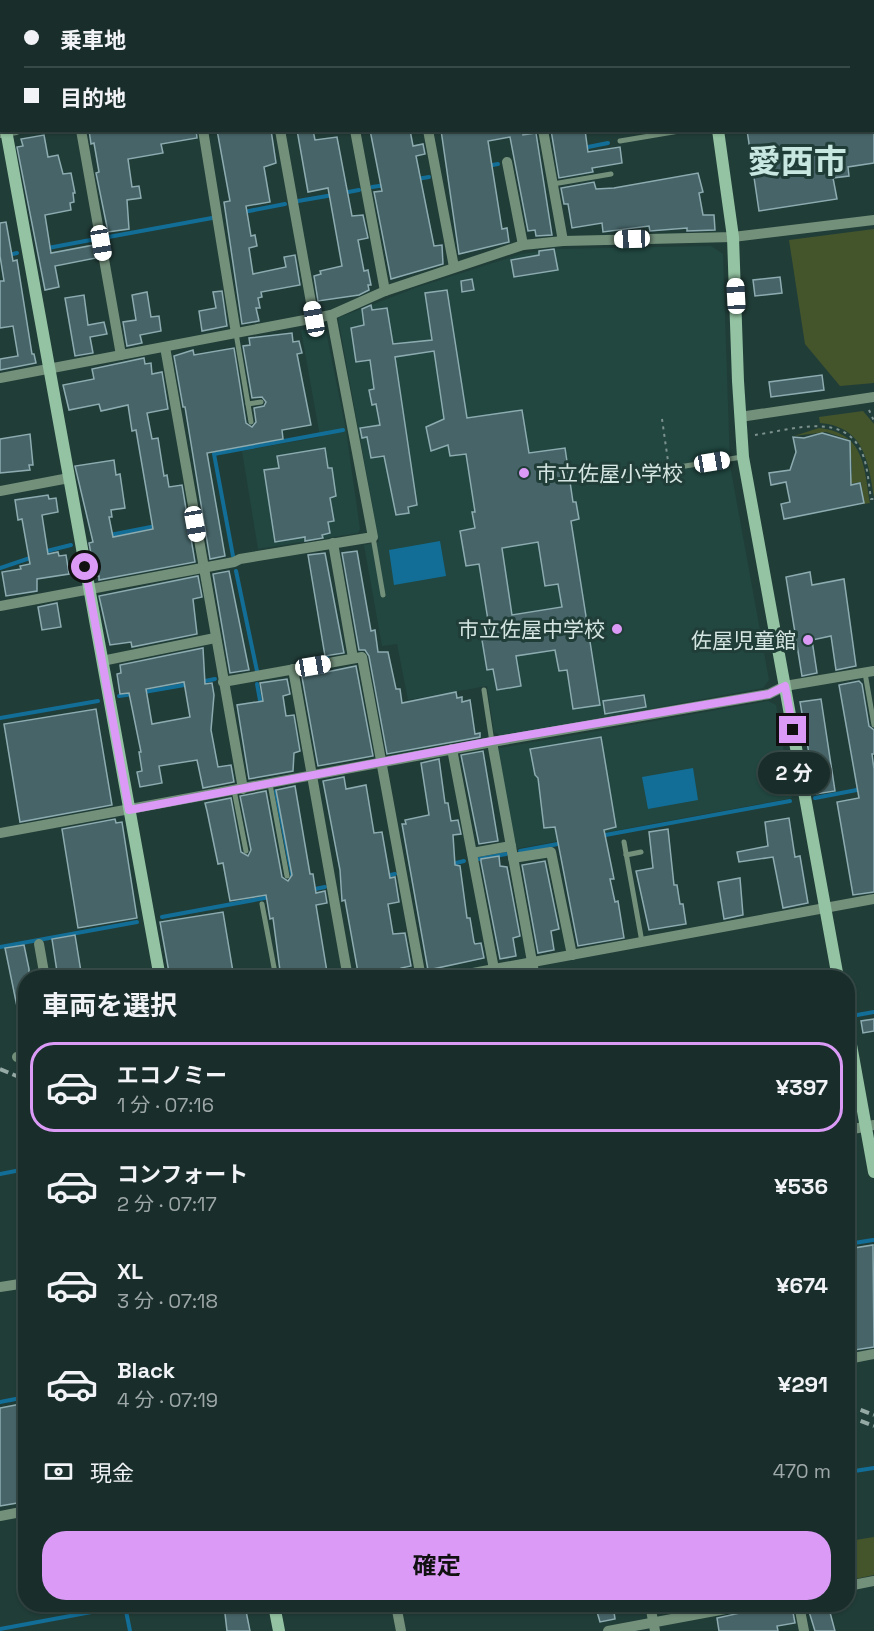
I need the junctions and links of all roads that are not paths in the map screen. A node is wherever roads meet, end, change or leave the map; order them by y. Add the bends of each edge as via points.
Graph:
1 (7, 132) edge
2 (81, 132) edge
3 (203, 132) edge
4 (280, 132) edge
5 (355, 132) edge
6 (428, 132) edge
7 (543, 132) edge
8 (672, 132) edge
9 (718, 132) edge
10 (620, 141) dead end
11 (507, 162) dead end
12 (612, 174) dead end
13 (553, 184) junction
14 (874, 220) edge
15 (733, 237) junction
16 (563, 241) junction
17 (523, 245) junction
18 (454, 267) junction
19 (385, 291) junction
20 (331, 315) junction
21 (314, 319) junction
22 (236, 333) junction
23 (165, 347) junction
24 (120, 355) junction
25 (49, 369) junction
26 (0, 378) edge
27 (261, 402) dead end
28 (872, 402) edge
29 (248, 404) junction
30 (740, 417) junction
31 (251, 422) dead end
32 (743, 457) junction
33 (622, 476) dead end
34 (69, 478) junction
35 (0, 491) edge
36 (373, 537) junction
37 (333, 543) junction
38 (202, 568) junction
39 (89, 590) junction
40 (383, 595) dead end
41 (0, 606) edge
42 (215, 638) junction
43 (353, 658) junction
44 (102, 660) junction
45 (292, 669) junction
46 (869, 672) edge
47 (223, 682) junction
48 (785, 686) junction
49 (484, 690) dead end
50 (874, 724) edge
51 (492, 741) junction
52 (453, 749) junction
53 (381, 762) junction
54 (313, 776) junction
55 (270, 784) junction
56 (239, 789) junction
57 (129, 810) junction
58 (0, 833) edge
59 (624, 842) dead end
60 (511, 846) junction
61 (246, 851) dead end
62 (641, 852) dead end
63 (472, 854) junction
64 (626, 855) junction
65 (513, 858) junction
66 (287, 876) dead end
67 (874, 899) edge
68 (262, 904) dead end
69 (825, 908) junction
70 (642, 942) junction
71 (39, 944) dead end
72 (572, 955) junction
73 (532, 962) junction
74 (494, 969) junction
75 (44, 970) edge
76 (159, 970) edge
77 (274, 970) edge
78 (347, 970) edge
79 (420, 970) edge
80 (489, 970) edge
81 (534, 970) edge
82 (837, 970) edge
83 (855, 1059) edge
84 (870, 1126) edge
85 (855, 1129) edge
86 (874, 1172) edge
87 (18, 1284) edge
88 (0, 1287) edge
89 (874, 1354) edge
90 (855, 1358) edge
91 (18, 1513) edge
92 (0, 1516) edge
93 (874, 1581) edge
94 (855, 1585) edge
95 (275, 1612) edge
96 (397, 1612) edge
97 (651, 1612) edge
98 (717, 1612) edge
99 (801, 1612) edge
100 (654, 1627) edge
101 (279, 1631) edge
102 (401, 1631) edge
103 (610, 1631) edge
104 (804, 1631) edge

1 - 25 street
2 - 24 street
3 - 22 street
4 - 21 street
5 - 19 street
6 - 18 street
7 - 13 street
8 - 10 lane
9 - 15 street
11 - 17 street
12 - 13 lane
13 - 16 street
14 - 15 street
15 - 16 street
15 - 30 street
16 - 17 street
17 - 18 street
18 - 19 street
19 - 20 street
20 - 21 street
20 - 36 street
21 - 22 street
22 - 23 street
22 - 29 lane
23 - 24 street
23 - 38 street
24 - 25 street
25 - 26 street
25 - 34 street
27 - 29 lane
28 - 30 street
29 - 31 lane
30 - 32 street
32 - 33 lane
32 - 48 street
34 - 35 street
34 - 39 street
36 - 37 street
36 - 40 lane
37 - 38 street
37 - 43 street
38 - 39 street
38 - 42 street
39 - 41 street
39 - 44 street
42 - 44 street
42 - 47 street
43 - 45 street
43 - 53 street via 362,657
44 - 57 street
45 - 47 street
45 - 54 street
46 - 48 street
46 - 50 lane
47 - 56 street
48 - 51 street via 769,694
48 - 69 street
49 - 51 lane
51 - 52 street
51 - 60 street
52 - 53 street
52 - 63 street
53 - 54 street
53 - 79 street
54 - 55 street
54 - 78 street
55 - 56 street
55 - 66 lane
56 - 57 street
56 - 61 lane
57 - 58 street
57 - 76 street
59 - 64 lane
60 - 63 street
60 - 65 street
62 - 64 lane
63 - 74 street
64 - 70 lane
65 - 72 street via 551,852
65 - 73 street
67 - 69 street
68 - 77 lane
69 - 70 street
69 - 82 street
70 - 72 street
71 - 75 street
72 - 73 street
73 - 74 street
73 - 81 street
74 - 80 street
83 - 84 street
84 - 85 street
84 - 86 street
87 - 88 street
89 - 90 street
91 - 92 street
93 - 94 street
95 - 101 street
96 - 102 street
97 - 100 street
98 - 100 street
99 - 104 street
100 - 103 street

